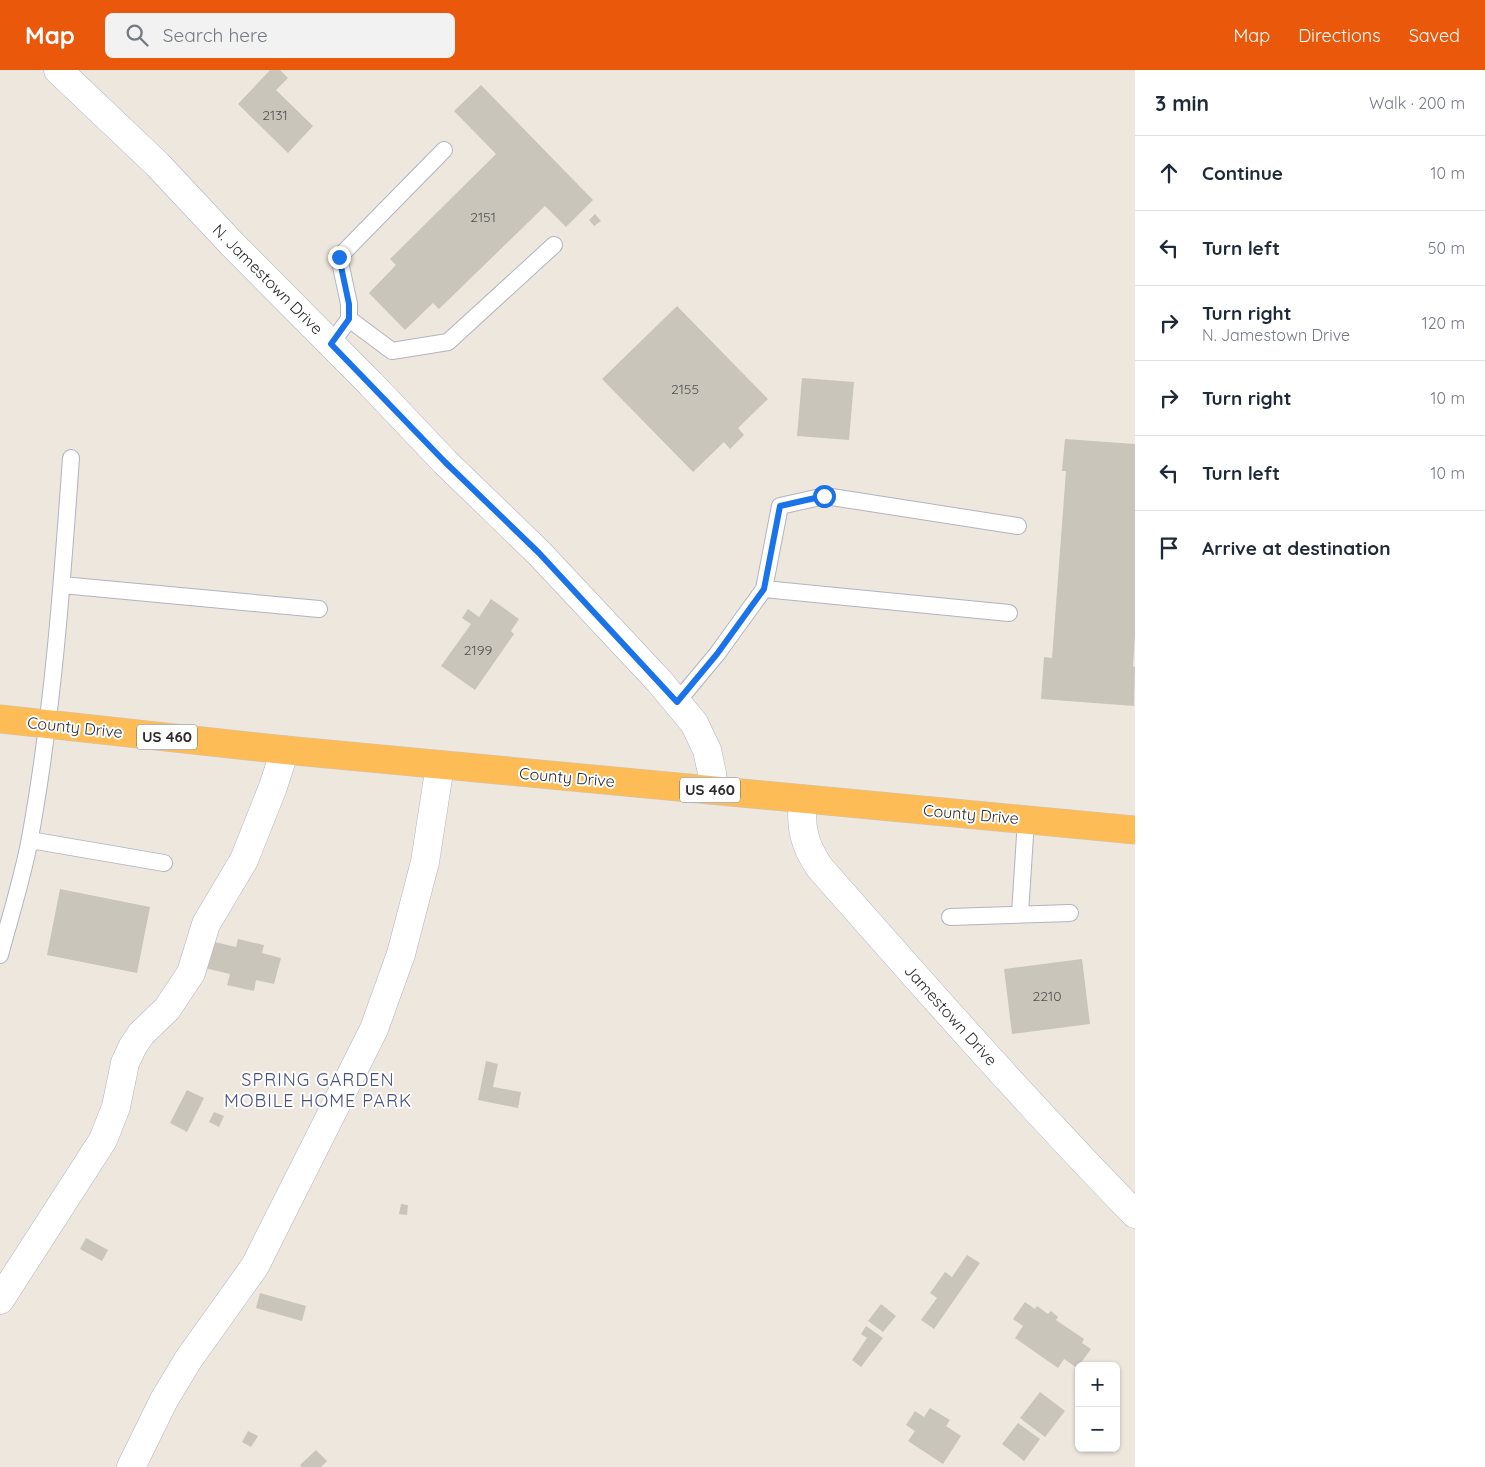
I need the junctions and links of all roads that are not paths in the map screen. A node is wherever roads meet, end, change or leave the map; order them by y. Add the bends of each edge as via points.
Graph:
1 (58, 70) edge
2 (444, 150) dead end
3 (554, 245) dead end
4 (349, 319) junction
5 (331, 344) junction
6 (71, 458) dead end
7 (1018, 526) dead end
8 (62, 585) junction
9 (764, 589) junction
10 (319, 609) dead end
11 (1009, 613) dead end
12 (677, 702) junction
13 (0, 719) edge
14 (48, 724) junction
15 (285, 750) junction
16 (440, 765) junction
17 (713, 790) junction
18 (803, 799) junction
19 (1026, 820) junction
20 (1135, 830) edge
21 (30, 840) junction
22 (164, 863) dead end
23 (1070, 913) dead end
24 (1020, 914) junction
25 (950, 917) dead end
26 (0, 955) edge
27 (1135, 1214) edge
28 (0, 1300) edge
29 (131, 1467) edge

1 - 5 street, N. Jamestown Drive via 157,164
2 - 4 lane via 339,257
3 - 4 lane via 448,342 392,351
4 - 5 lane
5 - 12 street, N. Jamestown Drive via 539,553
6 - 8 lane
7 - 9 lane via 824,496 780,506
8 - 10 lane
8 - 14 lane
9 - 11 lane
9 - 12 lane
12 - 17 street, N. Jamestown Drive via 694,723 707,750
13 - 14 highway, County Drive / US 460
14 - 15 highway, County Drive / US 460
14 - 21 lane
15 - 16 highway, County Drive / US 460
15 - 28 street via 244,860 206,924 191,973 167,1009 133,1046 103,1140
16 - 17 highway, County Drive / US 460
16 - 29 street via 426,862 401,954 374,1029 255,1266 188,1360
17 - 18 highway, County Drive / US 460
18 - 19 highway, County Drive / US 460
18 - 27 street, Jamestown Drive via 803,836 820,868 948,1014
19 - 20 highway, County Drive / US 460
19 - 24 lane
21 - 22 lane
21 - 26 lane
23 - 24 lane
24 - 25 lane

